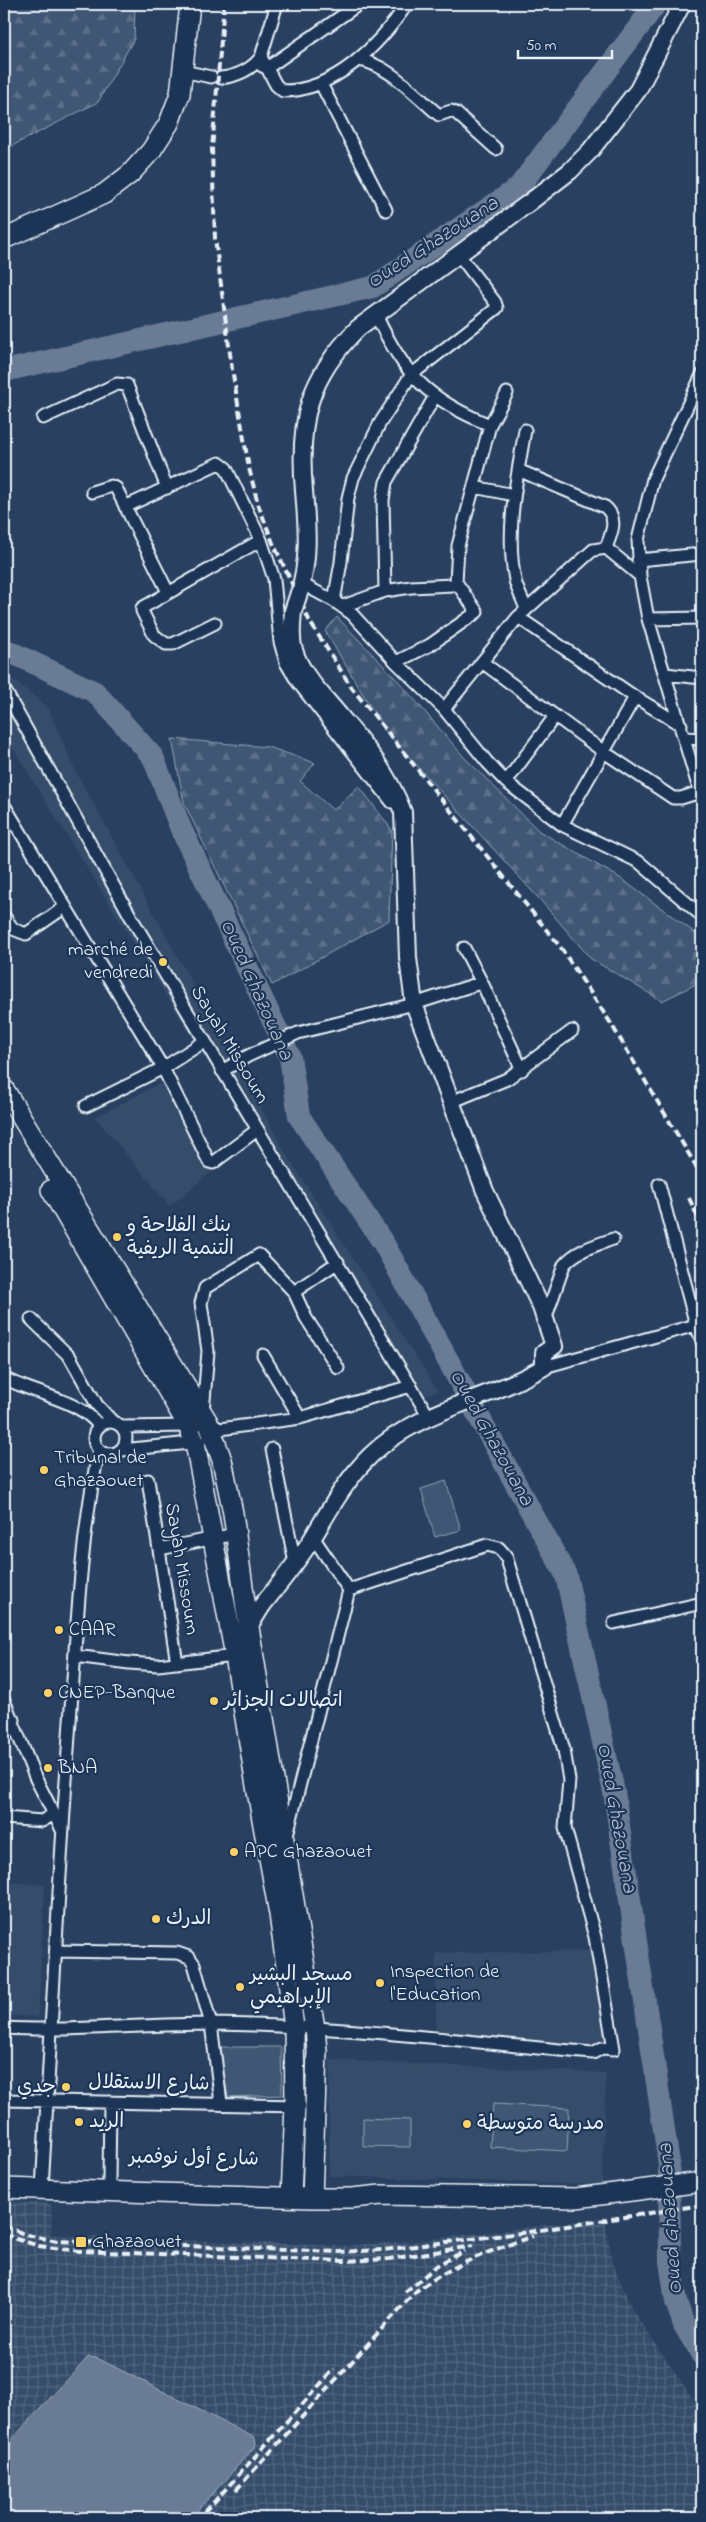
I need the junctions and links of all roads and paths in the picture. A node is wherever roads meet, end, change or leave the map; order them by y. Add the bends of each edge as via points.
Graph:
1 (190, 4) edge
2 (359, 4) edge
3 (682, 4) edge
4 (278, 5) edge
5 (402, 5) edge
6 (258, 60) junction
7 (358, 60) junction
8 (267, 68) junction
9 (183, 71) junction
10 (321, 84) junction
11 (496, 149) dead end
12 (386, 210) dead end
13 (4, 239) edge
14 (459, 254) junction
15 (376, 315) junction
16 (702, 375) edge
17 (411, 376) junction
18 (508, 393) dead end
19 (435, 396) junction
20 (697, 399) edge
21 (43, 418) dead end
22 (490, 424) junction
23 (525, 430) dead end
24 (518, 470) junction
25 (474, 486) junction
26 (167, 488) junction
27 (92, 492) dead end
28 (514, 495) junction
29 (126, 507) junction
30 (261, 540) junction
31 (606, 548) junction
32 (702, 554) edge
33 (638, 560) junction
34 (640, 576) junction
35 (456, 582) junction
36 (301, 588) junction
37 (385, 591) junction
38 (168, 592) junction
39 (337, 599) junction
40 (522, 613) junction
41 (702, 618) edge
42 (648, 619) junction
43 (215, 623) dead end
44 (396, 662) junction
45 (482, 662) junction
46 (665, 674) junction
47 (702, 678) edge
48 (6, 696) edge
49 (635, 696) junction
50 (444, 709) junction
51 (555, 716) junction
52 (681, 724) junction
53 (684, 738) junction
54 (702, 739) edge
55 (604, 752) junction
56 (506, 782) junction
57 (701, 795) edge
58 (4, 807) edge
59 (562, 825) junction
60 (405, 835) junction
61 (65, 907) junction
62 (702, 916) edge
63 (5, 921) edge
64 (464, 948) dead end
65 (482, 984) junction
66 (414, 1004) junction
67 (572, 1031) dead end
68 (204, 1041) junction
69 (163, 1068) junction
70 (522, 1070) junction
71 (222, 1071) junction
72 (4, 1088) edge
73 (451, 1102) junction
74 (86, 1106) dead end
75 (4, 1108) edge
76 (257, 1130) junction
77 (41, 1161) junction
78 (659, 1184) dead end
79 (613, 1239) dead end
80 (338, 1262) junction
81 (294, 1292) junction
82 (31, 1318) dead end
83 (696, 1325) junction
84 (141, 1330) junction
85 (702, 1341) edge
86 (554, 1346) junction
87 (263, 1355) dead end
88 (544, 1366) junction
89 (338, 1368) dead end
90 (4, 1378) edge
91 (412, 1386) junction
92 (428, 1417) junction
93 (300, 1418) junction
94 (118, 1425) junction
95 (99, 1426) junction
96 (211, 1426) junction
97 (191, 1435) junction
98 (272, 1449) dead end
99 (99, 1450) junction
100 (122, 1450) junction
101 (148, 1480) dead end
102 (236, 1534) junction
103 (213, 1537) junction
104 (313, 1537) junction
105 (159, 1549) junction
106 (296, 1563) junction
107 (348, 1590) junction
108 (702, 1603) edge
109 (246, 1615) junction
110 (614, 1623) dead end
111 (75, 1656) junction
112 (235, 1656) junction
113 (177, 1662) junction
114 (4, 1700) edge
115 (14, 1720) junction
116 (4, 1736) edge
117 (54, 1814) junction
118 (4, 1818) edge
119 (62, 1831) junction
120 (284, 1844) junction
121 (56, 1950) junction
122 (211, 2024) junction
123 (294, 2027) junction
124 (4, 2028) edge
125 (315, 2028) junction
126 (51, 2030) junction
127 (4, 2100) edge
128 (49, 2101) junction
129 (110, 2102) junction
130 (221, 2103) junction
131 (295, 2105) junction
132 (314, 2106) junction
133 (4, 2178) edge
134 (108, 2180) junction
135 (700, 2182) edge
136 (42, 2184) junction
137 (4, 2188) edge
138 (291, 2190) junction
139 (312, 2191) junction

1 - 9 main road
2 - 8 street
3 - 14 main road via 638,90 590,151 570,171
4 - 6 street
5 - 7 street
6 - 8 street
6 - 9 street via 233,76 216,77
7 - 10 street
7 - 11 street via 370,61 439,115 451,111 456,113
8 - 10 street via 276,85 284,91
9 - 13 main road via 180,94 169,123 130,174 104,194
10 - 12 street
14 - 15 main road
14 - 17 street via 496,302 497,308
15 - 17 street via 390,346
15 - 36 main road via 337,349 310,398 304,425 308,535
16 - 20 street
17 - 19 street
17 - 39 street via 380,422 353,478
18 - 22 street
19 - 22 street via 453,409
19 - 37 street via 386,482 383,500
20 - 33 street via 653,479 638,540
21 - 26 street via 117,384 127,385
22 - 25 street
23 - 24 street
24 - 28 street
24 - 31 street via 605,507 614,523
25 - 28 street
25 - 35 street via 456,554
26 - 29 street
26 - 30 street via 222,464
27 - 29 street via 114,486
28 - 40 street via 513,566
29 - 38 street
30 - 38 street
30 - 60 street via 274,578 280,642 286,664 386,792
31 - 34 street
31 - 40 street via 593,550
32 - 33 street
33 - 34 street
34 - 42 street
35 - 37 street via 453,585
35 - 44 street via 477,612 430,645
36 - 39 street
36 - 60 main road, bridge via 293,611 294,650 300,665 377,762 403,812
37 - 39 street
38 - 43 street via 142,608 158,641 173,644
39 - 44 street
40 - 45 street
40 - 49 street
41 - 42 street
42 - 46 street
44 - 50 street
45 - 50 street
45 - 51 street
46 - 47 street
46 - 52 street
48 - 68 street, Sayah Missoum
49 - 52 street
49 - 55 street
50 - 56 street
51 - 55 street
51 - 56 street
52 - 53 street
53 - 54 street
53 - 57 street
55 - 57 street via 673,798
55 - 59 street
56 - 59 street
58 - 61 street
59 - 62 street via 639,862
60 - 66 main road via 408,958
61 - 63 street via 26,934 18,932
61 - 69 street
64 - 65 street
65 - 66 street
65 - 70 street
66 - 71 street via 298,1033
66 - 73 main road
67 - 70 street
68 - 69 street
68 - 71 street, Sayah Missoum
69 - 74 street
69 - 76 street via 210,1162 213,1163
70 - 73 street
71 - 76 street, Sayah Missoum
72 - 77 main road
73 - 86 main road via 485,1191 541,1307
75 - 77 main road
76 - 80 street, Sayah Missoum
77 - 84 main road
78 - 83 street
79 - 86 street via 575,1254 564,1264 546,1317
80 - 81 street
80 - 91 street, Sayah Missoum
81 - 89 street via 306,1318
81 - 96 street via 260,1255 205,1288 202,1303
82 - 94 street via 70,1357 97,1406
83 - 85 street
83 - 88 street
84 - 96 main road
84 - 97 main road
86 - 88 main road via 544,1353
87 - 93 street
88 - 92 main road via 519,1382
90 - 95 street via 70,1405 93,1418
91 - 92 street, Sayah Missoum
91 - 93 street
92 - 104 main road via 374,1452 359,1467
93 - 96 street
94 - 95 street
94 - 97 street
94 - 100 street via 127,1441
95 - 99 street via 94,1438
96 - 97 street
96 - 97 street
96 - 102 main road via 222,1460
97 - 100 street
97 - 103 main road
98 - 106 street
99 - 100 street via 108,1455
99 - 111 street
101 - 105 street, Sayah Missoum
102 - 103 street
102 - 109 main road
103 - 105 street
103 - 109 main road
104 - 106 main road
104 - 107 street
105 - 113 street, Sayah Missoum
106 - 109 main road
107 - 120 street
107 - 125 street via 487,1545 499,1548 506,1556 564,1750 570,1780 565,1828 595,1937 614,2049 602,2048 593,2053
108 - 110 street
109 - 112 main road via 232,1636
109 - 120 main road
111 - 113 street, Sayah Missoum via 129,1664
111 - 119 street
112 - 113 street, Sayah Missoum
112 - 123 main road via 279,1914
114 - 115 street
115 - 116 street
115 - 117 street via 35,1777
117 - 118 street via 42,1821
117 - 119 street
119 - 121 street
120 - 125 main road
121 - 122 street via 185,1955 194,1964
121 - 126 street
122 - 123 street
122 - 126 street
122 - 130 street
123 - 125 street
123 - 131 main road
124 - 126 street
125 - 132 main road
126 - 128 street
127 - 128 street, شارع الاستقلال
128 - 129 street, شارع الاستقلال
128 - 136 street
129 - 130 street, شارع الاستقلال
129 - 134 street
130 - 131 street, شارع الاستقلال
131 - 132 street, شارع الاستقلال
131 - 138 main road
132 - 139 main road
133 - 136 main road, شارع أول نوفمبر
134 - 136 main road, شارع أول نوفمبر
134 - 138 main road, شارع أول نوفمبر
135 - 139 main road via 595,2197 382,2195 352,2198
136 - 137 main road, شارع أول نوفمبر
136 - 138 main road, شارع أول نوفمبر
138 - 139 main road

